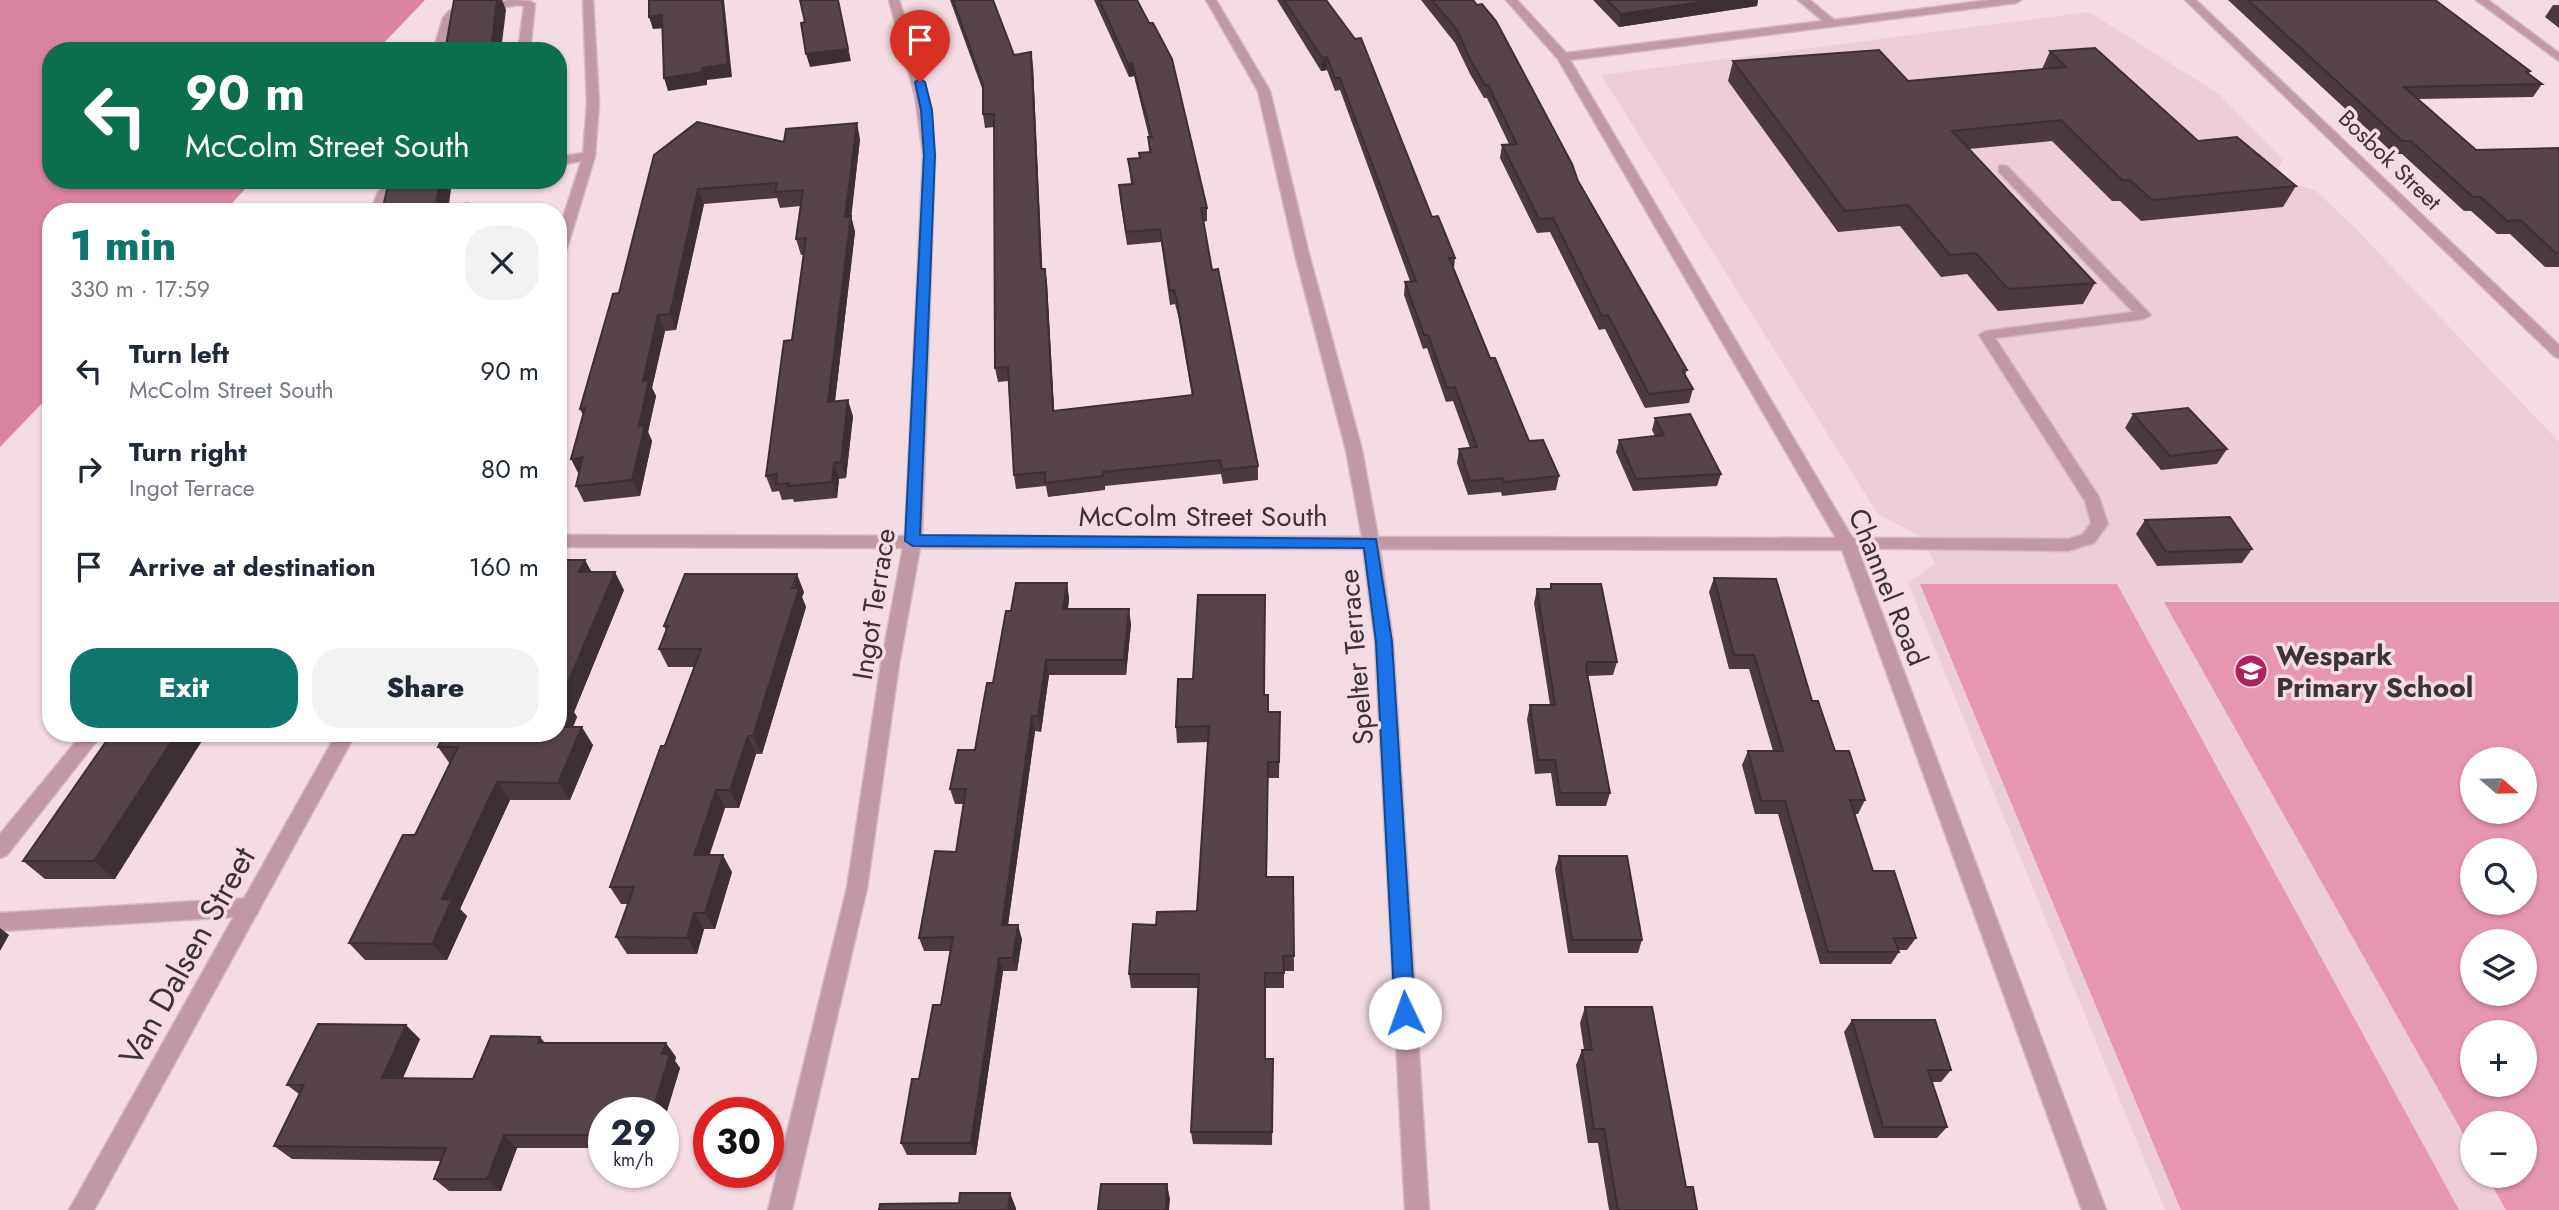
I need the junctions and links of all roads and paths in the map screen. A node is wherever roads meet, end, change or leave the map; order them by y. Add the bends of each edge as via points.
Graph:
1 (588, 0) edge
2 (894, 0) edge
3 (1211, 0) edge
4 (1511, 0) edge
5 (1803, 0) edge
6 (2016, 0) edge
7 (2190, 0) edge
8 (2481, 0) edge
9 (1832, 23) junction
10 (441, 42) edge
11 (525, 42) edge
12 (1563, 57) junction
13 (2559, 58) edge
14 (589, 156) junction
15 (567, 159) edge
16 (2003, 169) dead end
17 (567, 226) edge
18 (2559, 353) edge
19 (567, 541) edge
20 (913, 541) junction
21 (1371, 542) junction
22 (1848, 544) junction
23 (87, 742) edge
24 (342, 742) edge
25 (0, 849) edge
26 (250, 907) junction
27 (0, 922) edge
28 (81, 1210) edge
29 (780, 1210) edge
30 (1417, 1210) edge
31 (2094, 1210) edge

1 - 14 street via 593,103
2 - 20 street, Ingot Terrace via 923,96 929,155
3 - 21 street, Spelter Terrace via 1264,91 1354,450
4 - 12 street, Channel Road
5 - 9 street
6 - 9 street
7 - 18 street, Bosbok Street
8 - 13 street
9 - 12 street
10 - 11 street via 453,13 517,2 530,4
12 - 22 street, Channel Road
14 - 15 street
14 - 17 street
16 - 22 street, McColm Street South via 2144,315 1986,335 2094,501 2100,524 2088,539 2068,545
19 - 20 street, McColm Street South
20 - 21 street, McColm Street South
20 - 29 street, Ingot Terrace via 857,888
21 - 22 street, McColm Street South
21 - 30 street, Spelter Terrace via 1384,642
22 - 31 street, Channel Road
23 - 25 street
24 - 26 street, Van Dalsen Street
26 - 27 street
26 - 28 street, Van Dalsen Street

